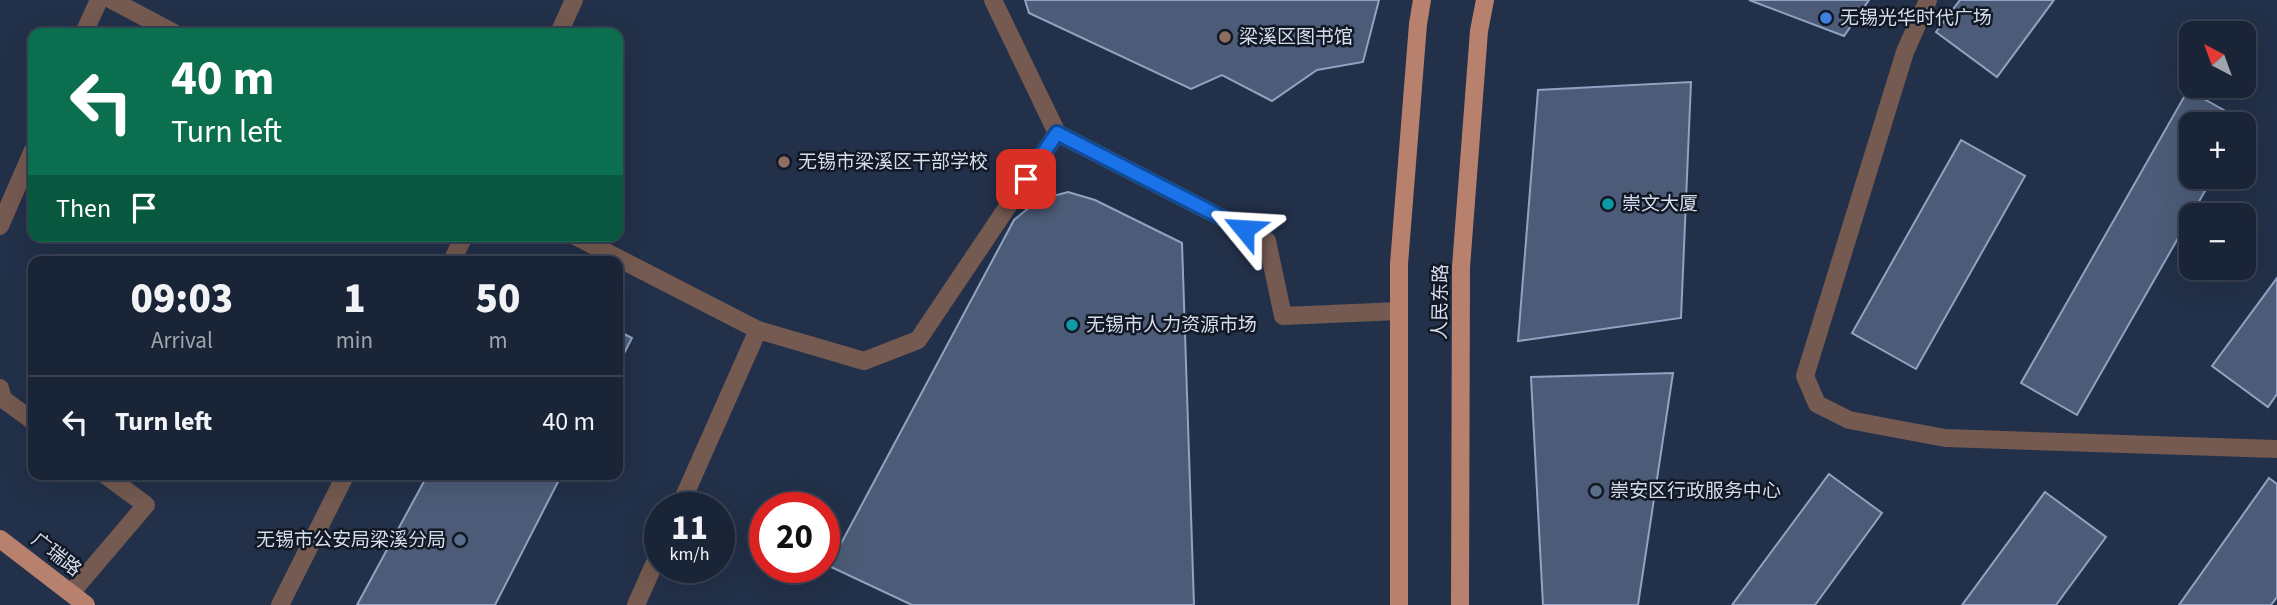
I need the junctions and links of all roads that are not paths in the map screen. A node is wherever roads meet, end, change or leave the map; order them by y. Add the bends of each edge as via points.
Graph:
1 (99, 0) edge
2 (112, 0) edge
3 (574, 0) edge
4 (993, 0) edge
5 (1422, 0) edge
6 (1485, 0) edge
7 (1928, 0) edge
8 (86, 28) edge
9 (165, 28) edge
10 (561, 28) edge
11 (1057, 133) junction
12 (28, 162) edge
13 (0, 226) edge
14 (587, 242) edge
15 (614, 256) edge
16 (623, 261) edge
17 (1399, 311) junction
18 (758, 330) junction
19 (0, 388) edge
20 (28, 417) edge
21 (2277, 449) edge
22 (112, 480) edge
23 (342, 480) edge
24 (686, 492) edge
25 (0, 539) edge
26 (646, 583) edge
27 (71, 593) junction
28 (86, 605) edge
29 (281, 605) edge
30 (636, 605) edge
31 (1399, 605) edge
32 (1460, 605) edge

1 - 8 lane
2 - 9 lane
3 - 10 lane
4 - 11 lane
5 - 17 main road
6 - 32 main road, 人民东路 via 1461,267
7 - 21 lane via 1905,51 1804,376 1818,404 1849,420 1945,438
11 - 17 lane via 1267,241 1283,316
11 - 18 lane via 918,340 864,361
12 - 13 lane
14 - 15 lane
16 - 18 lane
17 - 31 main road
18 - 24 lane
19 - 20 lane via 4,399
22 - 27 lane via 146,505
23 - 29 lane
25 - 27 main road, 广瑞路
26 - 30 lane
27 - 28 main road, 广瑞路

